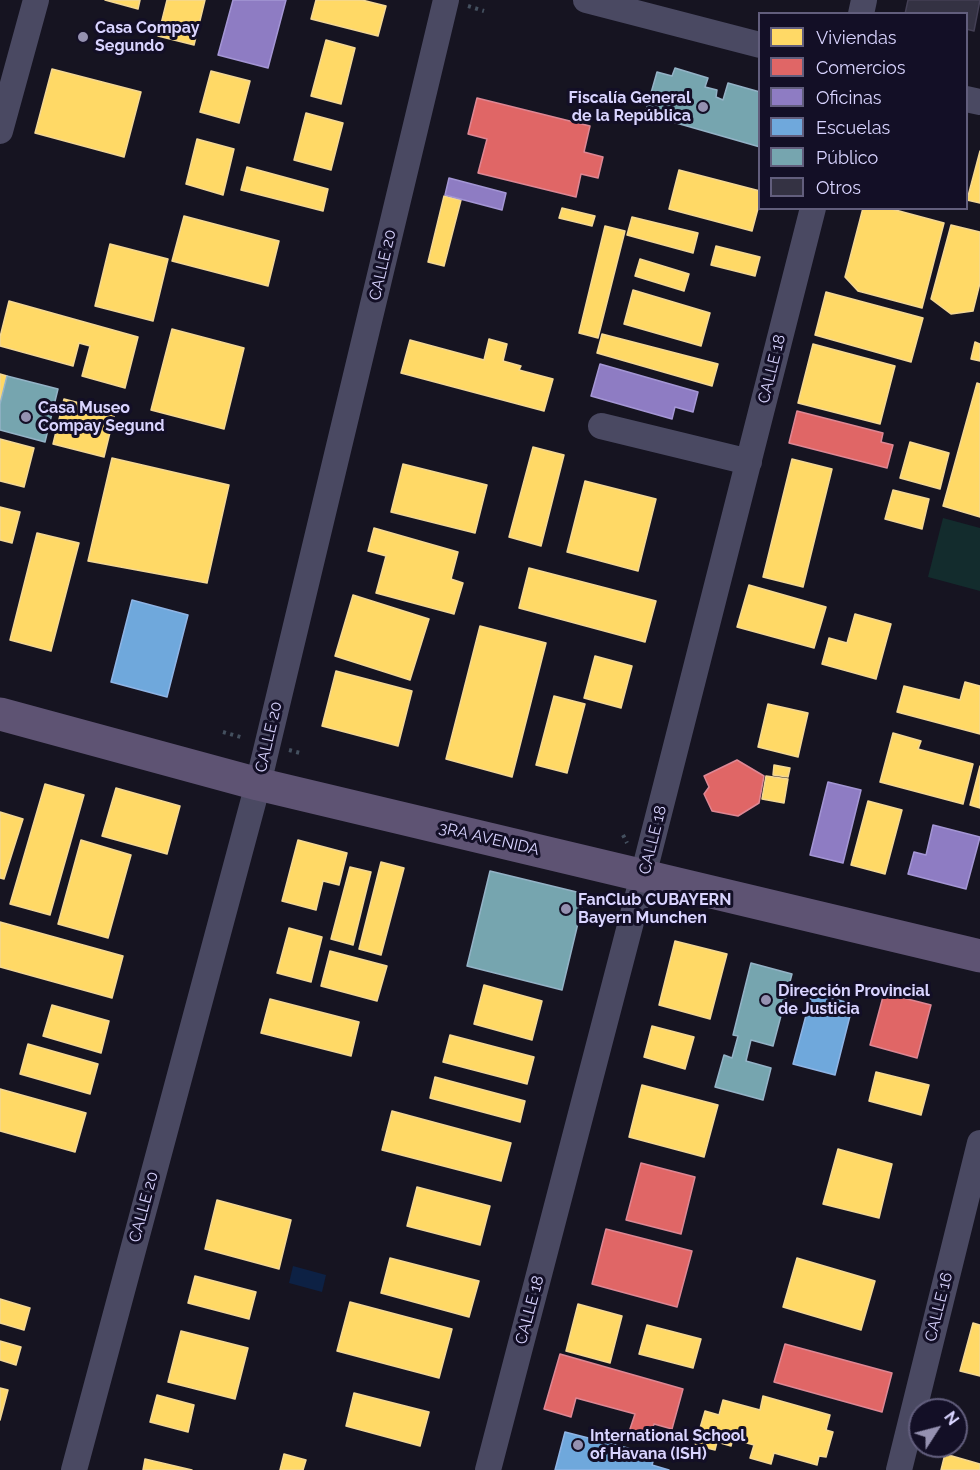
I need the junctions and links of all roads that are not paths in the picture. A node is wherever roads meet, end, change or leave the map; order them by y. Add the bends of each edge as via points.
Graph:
1 (36, 0) edge
2 (446, 0) edge
3 (586, 0) edge
4 (758, 45) edge
5 (0, 131) edge
6 (812, 210) edge
7 (601, 426) dead end
8 (749, 462) junction
9 (0, 714) edge
10 (258, 784) junction
11 (643, 876) junction
12 (980, 956) edge
13 (980, 1143) edge
14 (74, 1470) edge
15 (488, 1470) edge
16 (899, 1470) edge

1 - 5 street
2 - 10 street, CALLE 20
3 - 4 street
6 - 8 street, CALLE 18
7 - 8 street
8 - 11 street, CALLE 18
9 - 10 main road, 3RA AVENIDA
10 - 11 main road, 3RA AVENIDA
10 - 14 street, CALLE 20
11 - 12 main road, 3RA AVENIDA
11 - 15 street, CALLE 18
13 - 16 street, CALLE 16

